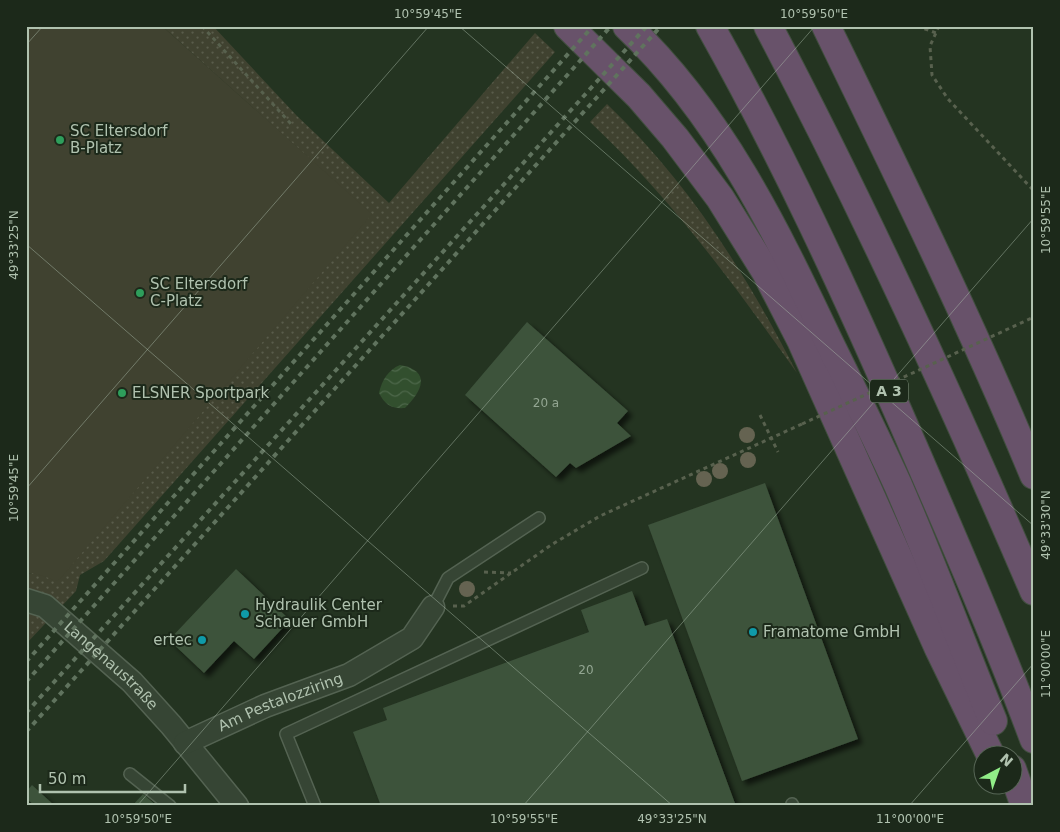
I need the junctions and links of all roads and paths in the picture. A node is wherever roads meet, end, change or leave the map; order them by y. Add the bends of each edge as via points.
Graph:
1 (202, 26) edge
2 (568, 26) edge
3 (626, 26) edge
4 (710, 26) edge
5 (768, 26) edge
6 (826, 26) edge
7 (917, 26) edge
8 (939, 26) edge
9 (936, 33) junction
10 (291, 124) dead end
11 (1034, 190) edge
12 (1034, 317) edge
13 (760, 415) dead end
14 (772, 438) junction
15 (778, 452) dead end
16 (1034, 475) edge
17 (539, 518) dead end
18 (642, 568) dead end
19 (1034, 590) edge
20 (26, 600) edge
21 (464, 606) dead end
22 (433, 607) joint
23 (1034, 739) edge
24 (185, 743) junction
25 (985, 744) edge
26 (1003, 744) edge
27 (130, 774) dead end
28 (1007, 794) edge
29 (1021, 794) edge
30 (231, 804) edge
31 (170, 806) edge
32 (315, 806) edge
33 (1012, 806) edge
34 (1025, 806) edge

1 - 10 path
2 - 25 highway via 639,96 675,138 720,198 766,272
3 - 26 highway via 658,55 705,116 741,169 779,236 898,486
4 - 23 highway, A 3 via 758,115 855,314 951,533
5 - 19 highway via 895,282
6 - 16 highway via 1009,415
7 - 9 path
8 - 9 path
9 - 11 path via 930,46 932,75 948,99
12 - 14 path, bridge
13 - 14 path
14 - 15 path
14 - 21 path via 600,516 551,545
17 - 22 lane via 448,578
18 - 32 lane via 286,734
20 - 24 street, Langenaustraße via 45,606 132,682
22 - 24 street, Am Pestalozziring via 412,638 349,675 265,706
24 - 30 street
27 - 31 lane
28 - 33 highway
29 - 34 highway

